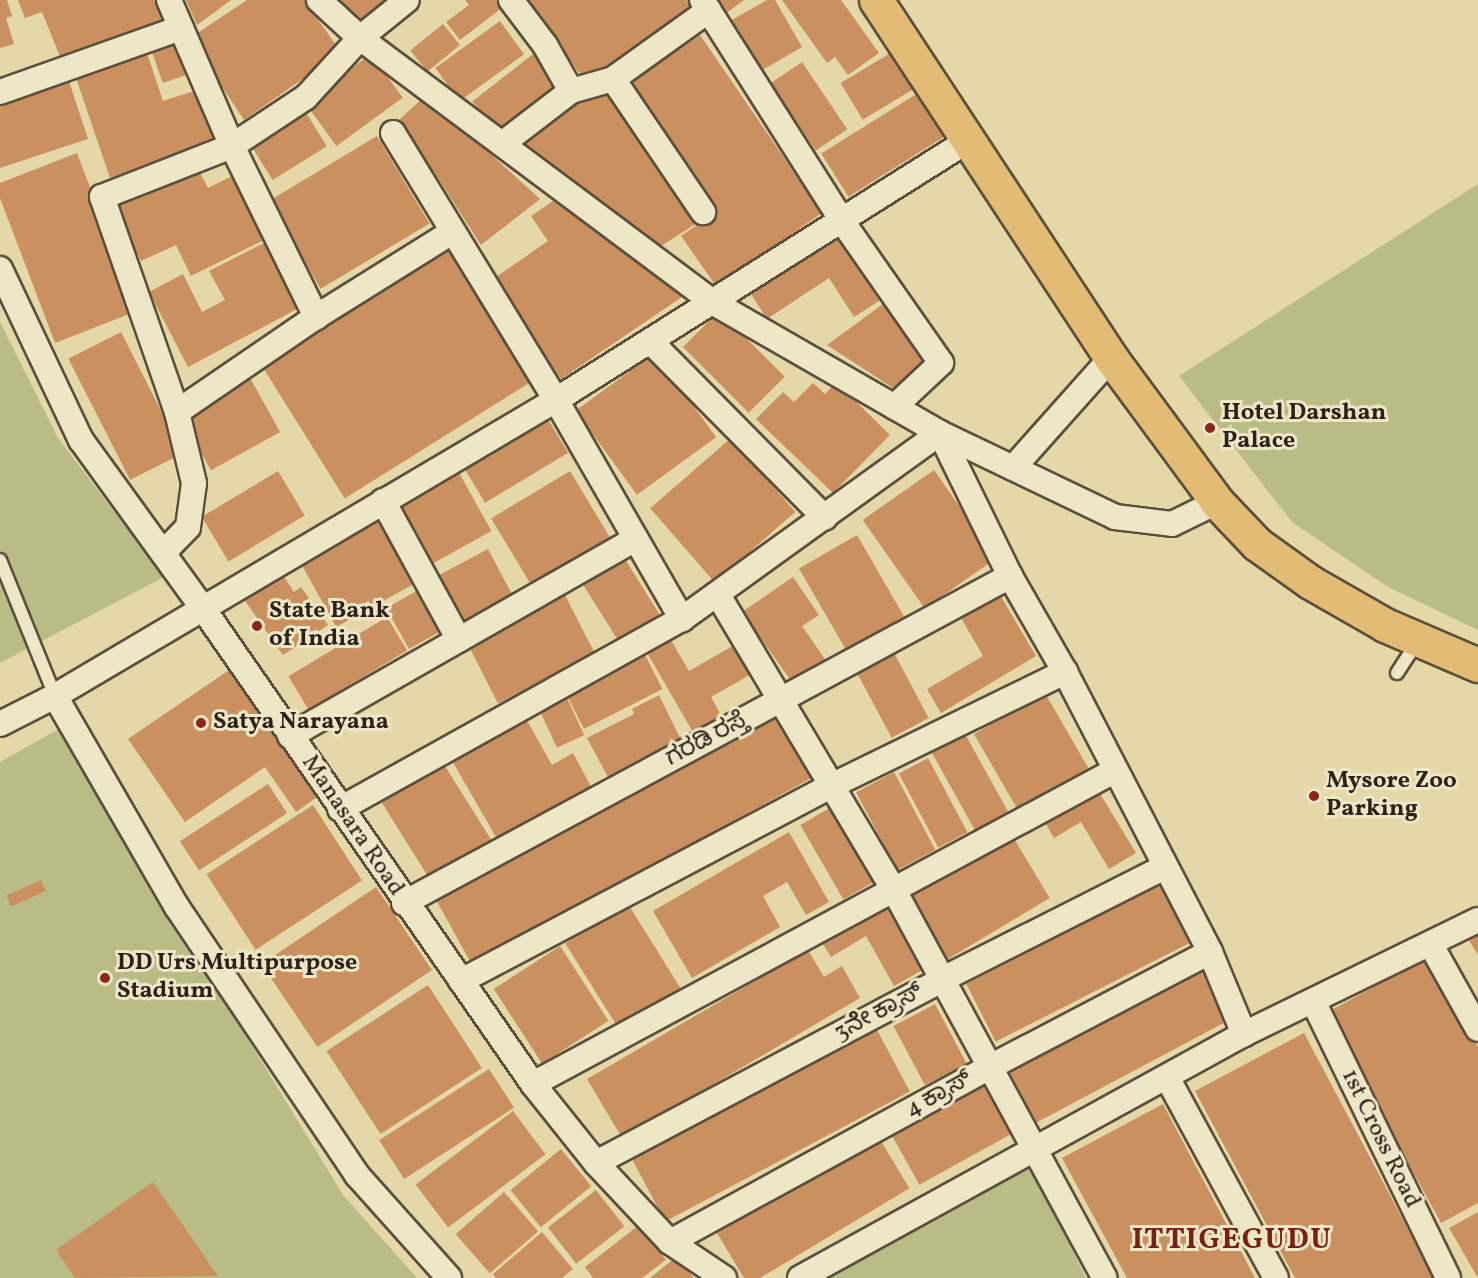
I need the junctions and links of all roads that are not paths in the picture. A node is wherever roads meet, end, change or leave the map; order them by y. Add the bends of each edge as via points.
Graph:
1 (169, 0) edge
2 (319, 0) edge
3 (406, 0) edge
4 (511, 0) edge
5 (876, 0) edge
6 (706, 5) edge
7 (181, 28) junction
8 (360, 38) junction
9 (613, 79) junction
10 (572, 91) junction
11 (0, 92) edge
12 (393, 133) dead end
13 (971, 139) junction
14 (502, 144) junction
15 (232, 146) junction
16 (703, 212) dead end
17 (842, 221) junction
18 (452, 232) junction
19 (0, 269) edge
20 (714, 303) junction
21 (316, 317) junction
22 (651, 342) junction
23 (1111, 358) junction
24 (556, 399) junction
25 (894, 407) junction
26 (177, 412) junction
27 (940, 433) junction
28 (1013, 468) junction
29 (383, 501) junction
30 (1217, 502) junction
31 (825, 518) junction
32 (636, 539) junction
33 (163, 553) junction
34 (0, 560) edge
35 (1010, 576) junction
36 (718, 595) junction
37 (202, 608) junction
38 (682, 619) junction
39 (459, 640) junction
40 (1418, 640) junction
41 (1478, 665) edge
42 (1065, 672) junction
43 (1396, 672) dead end
44 (55, 696) junction
45 (782, 700) junction
46 (0, 724) edge
47 (290, 736) junction
48 (1114, 771) junction
49 (829, 787) junction
50 (340, 809) junction
51 (1163, 868) junction
52 (895, 892) junction
53 (404, 903) junction
54 (1478, 920) edge
55 (1431, 945) junction
56 (1210, 952) junction
57 (941, 980) junction
58 (461, 981) junction
59 (1313, 1001) junction
60 (1478, 1029) edge
61 (1245, 1034) junction
62 (988, 1068) junction
63 (1168, 1079) junction
64 (533, 1084) junction
65 (1033, 1149) junction
66 (596, 1163) junction
67 (670, 1242) junction
68 (449, 1278) edge
69 (724, 1278) edge
70 (800, 1278) edge
71 (1105, 1278) edge
72 (1276, 1278) edge
73 (1448, 1278) edge

1 - 7 street
2 - 8 street
3 - 8 street
4 - 10 street via 545,45
5 - 13 main road
6 - 9 street
6 - 17 street
7 - 11 street
7 - 15 street
8 - 14 street
8 - 15 street via 306,97
9 - 10 street
9 - 16 street
10 - 14 street
12 - 18 street
13 - 17 street
13 - 23 main road
14 - 20 street
15 - 21 street
15 - 26 street via 102,197
17 - 20 street
17 - 25 street via 941,363
18 - 21 street
18 - 24 street
19 - 33 street, Manasara Road via 81,440
20 - 22 street
20 - 25 street
21 - 26 street
22 - 24 street
22 - 31 street
23 - 28 street
23 - 30 main road
24 - 29 street
24 - 32 street
25 - 27 street
26 - 33 street via 194,483 188,527
27 - 28 street
27 - 31 street
27 - 35 street
28 - 30 street via 1115,517 1172,524
29 - 37 street
29 - 39 street
30 - 40 main road via 1257,544 1310,582
31 - 36 street
32 - 38 street
32 - 39 street
33 - 37 street, Manasara Road
34 - 44 lane
35 - 42 street
35 - 45 street, ಗರಡಿ ರಸ್ತೆ
36 - 38 street
36 - 45 street
37 - 44 street
37 - 47 street, Manasara Road
38 - 50 street
39 - 47 street
40 - 41 main road
40 - 43 lane
42 - 48 street
42 - 49 street
44 - 46 street
44 - 68 street via 177,907 357,1175
45 - 49 street
45 - 53 street, ಗರಡಿ ರಸ್ತೆ
47 - 50 street, Manasara Road
48 - 51 street
48 - 52 street
49 - 52 street
49 - 58 street
50 - 53 street, Manasara Road
51 - 56 street
51 - 57 street, 3ನೆೇ ಕ್ರಾಸ್
52 - 57 street
52 - 64 street
53 - 58 street, Manasara Road
54 - 55 street
55 - 59 street
55 - 60 street
56 - 61 street
56 - 62 street, 4 ಕ್ರಾಸ್
57 - 62 street
57 - 66 street, 3ನೆೇ ಕ್ರಾಸ್
58 - 64 street, Manasara Road
59 - 61 street
59 - 73 street, 1st Cross Road
61 - 63 street
62 - 65 street
62 - 67 street, 4 ಕ್ರಾಸ್
63 - 65 street
63 - 72 street
64 - 66 street, Manasara Road
65 - 70 street
65 - 71 street
66 - 67 street, Manasara Road
67 - 69 street, Manasara Road

